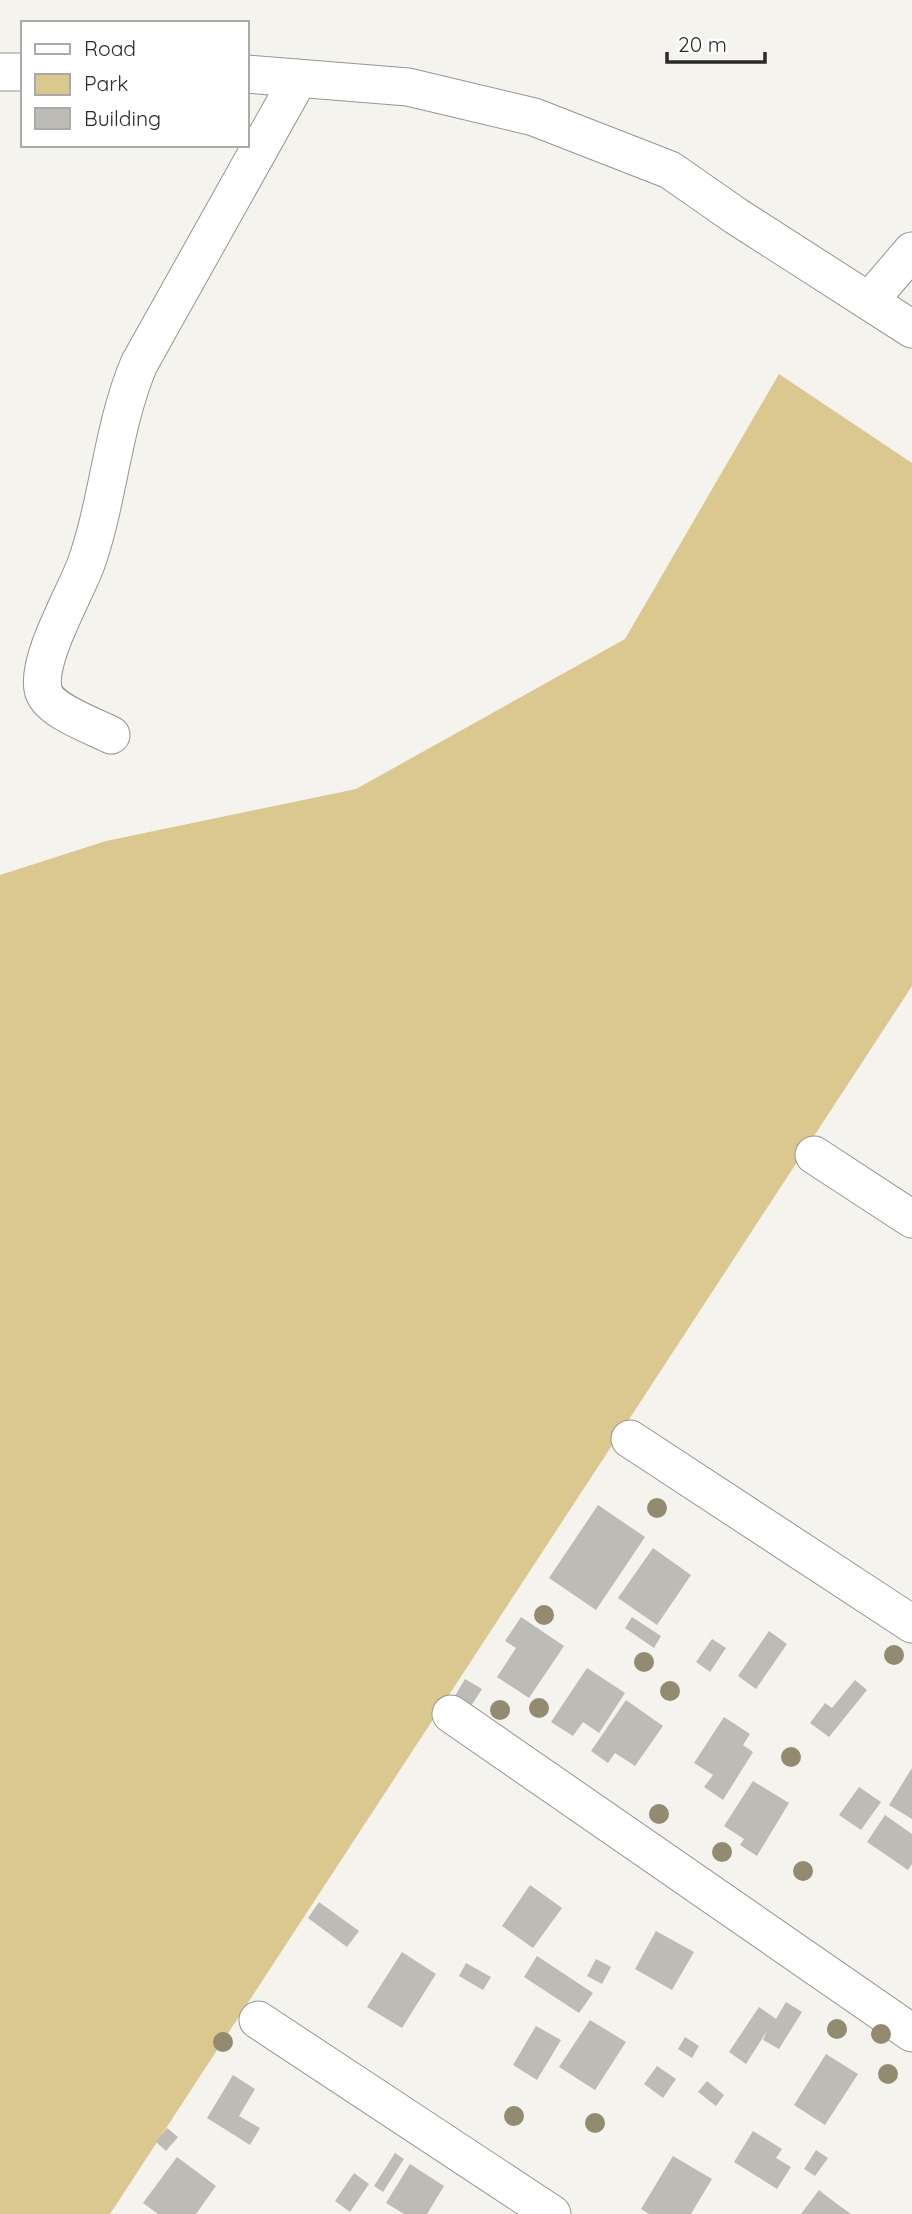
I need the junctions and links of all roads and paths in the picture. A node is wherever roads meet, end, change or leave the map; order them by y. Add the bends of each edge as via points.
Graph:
1 (0, 72) edge
2 (21, 72) edge
3 (248, 74) edge
4 (299, 78) junction
5 (912, 251) edge
6 (869, 301) junction
7 (912, 329) edge
8 (111, 735) dead end
9 (814, 1155) dead end
10 (912, 1219) edge
11 (630, 1439) dead end
12 (912, 1624) edge
13 (451, 1714) dead end
14 (258, 2020) dead end
15 (912, 2033) edge
16 (552, 2214) edge

1 - 2 street
3 - 4 street
4 - 6 street via 408,87 534,117 658,165
4 - 8 street via 139,364 126,396 86,563 45,662 47,700
5 - 6 street
6 - 7 street
9 - 10 street
11 - 12 street
13 - 15 street
14 - 16 street

